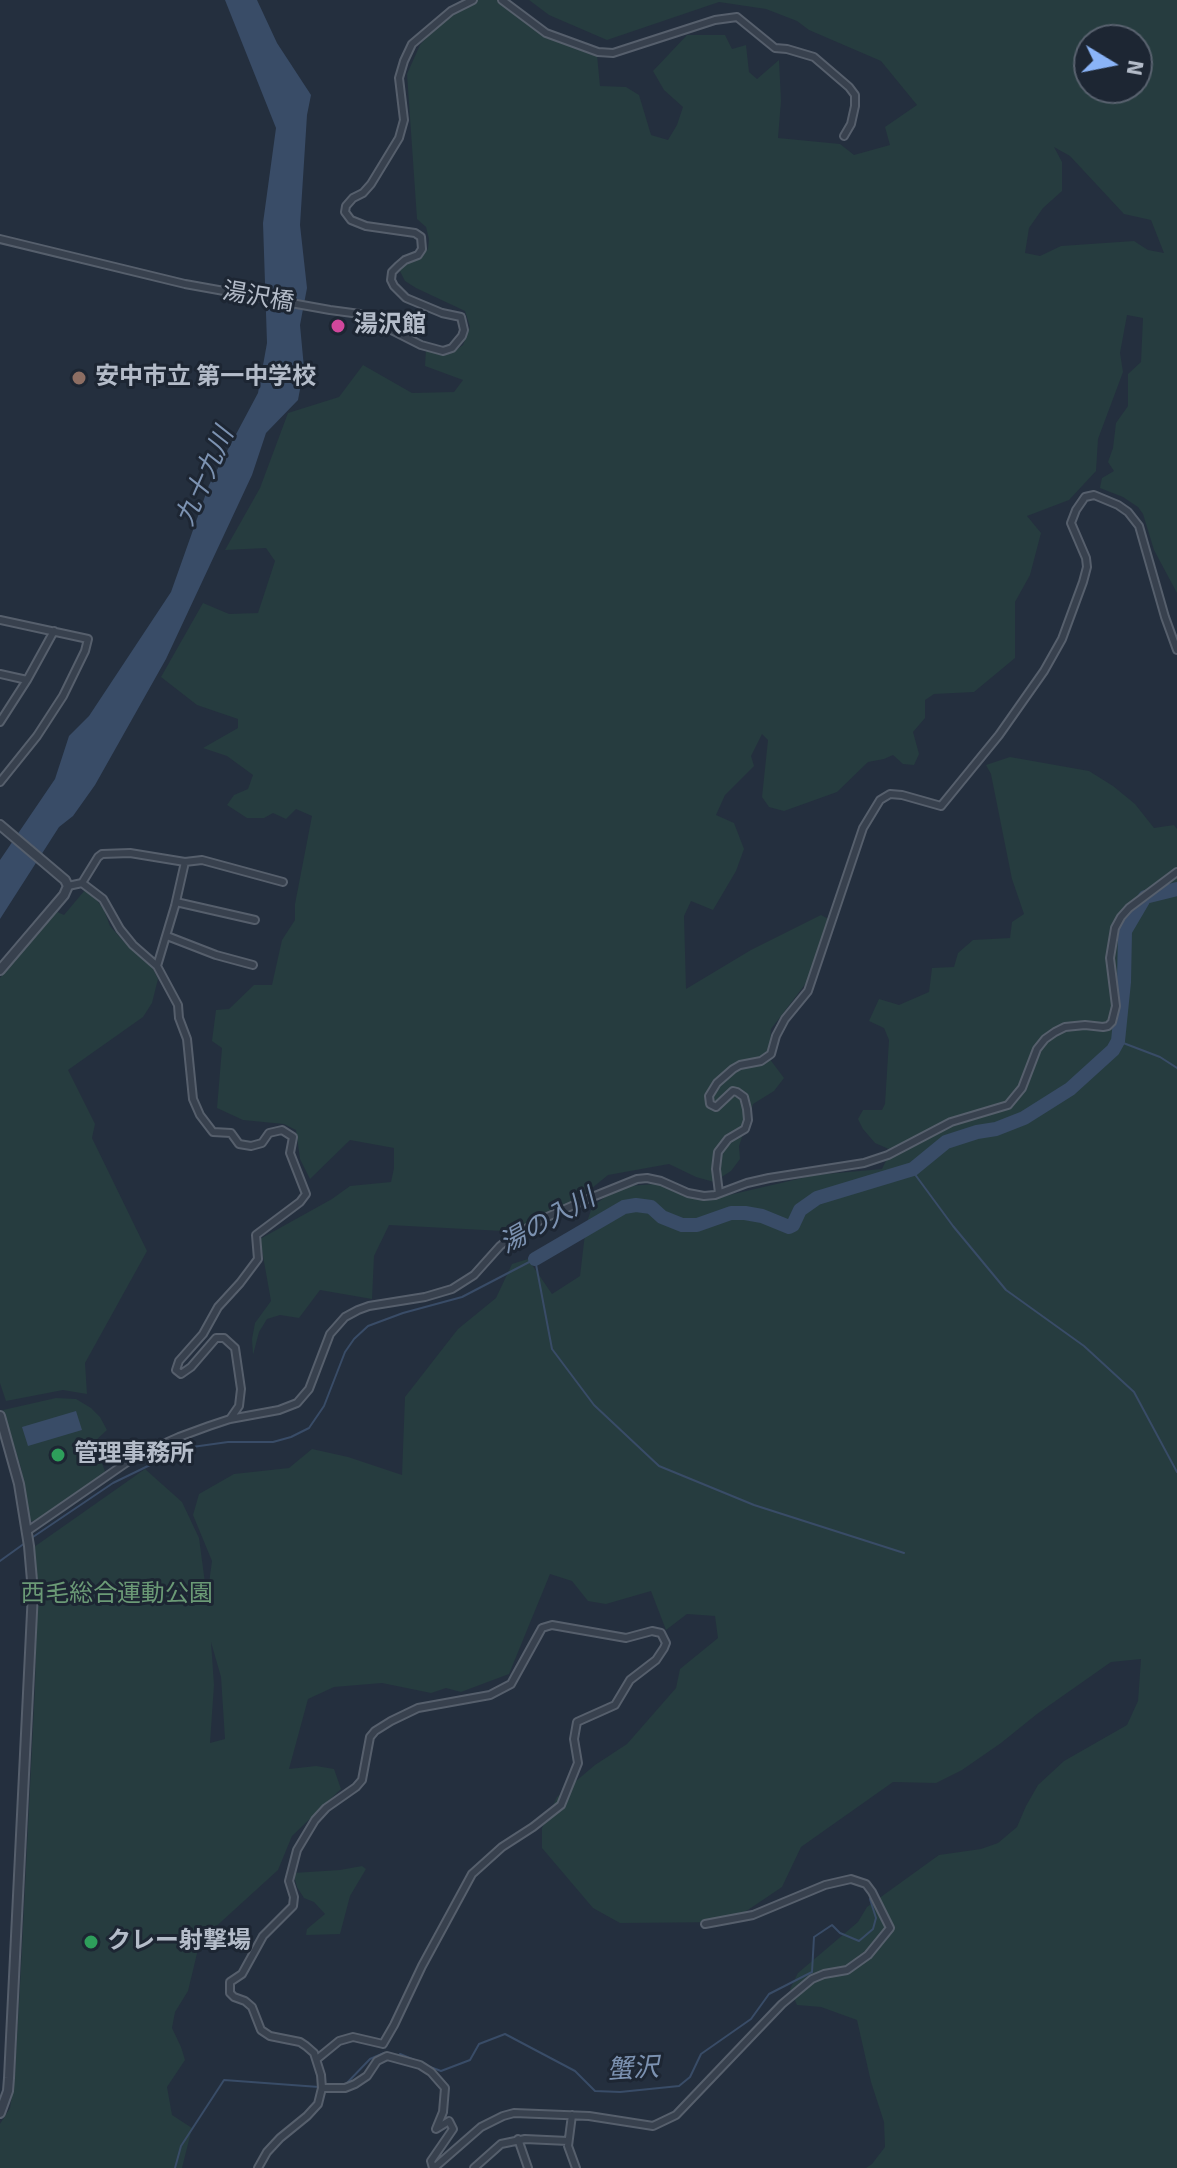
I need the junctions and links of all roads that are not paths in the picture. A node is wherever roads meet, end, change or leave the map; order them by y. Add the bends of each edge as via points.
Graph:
1 (473, 0) edge
2 (502, 0) edge
3 (844, 136) dead end
4 (0, 239) edge
5 (0, 620) edge
6 (54, 631) junction
7 (1177, 650) edge
8 (0, 674) edge
9 (27, 680) junction
10 (0, 722) edge
11 (0, 782) edge
12 (0, 825) edge
13 (185, 862) junction
14 (1177, 872) edge
15 (283, 882) dead end
16 (66, 883) junction
17 (82, 883) junction
18 (176, 902) junction
19 (255, 920) dead end
20 (167, 936) junction
21 (253, 965) dead end
22 (157, 966) junction
23 (0, 970) edge
24 (719, 1193) junction
25 (0, 1416) edge
26 (230, 1419) junction
27 (28, 1538) junction
28 (705, 1924) dead end
29 (317, 2059) junction
30 (322, 2088) junction
31 (0, 2113) edge
32 (572, 2115) junction
33 (518, 2139) junction
34 (568, 2141) junction
35 (478, 2167) edge
36 (258, 2168) edge
37 (434, 2168) edge
38 (528, 2168) edge
39 (576, 2168) edge

1 - 4 street, 湯沢橋 via 412,44 399,78 404,120 399,138 371,184 345,212 366,226 421,237 418,255 392,272 391,280 406,298 461,317 464,330 452,348 421,345 360,314 187,285
2 - 3 street via 546,33 598,52 613,53 737,17 775,48 814,57 849,87 855,106
5 - 6 street
6 - 9 street
6 - 11 street via 88,639 85,651 63,696
7 - 24 street via 1139,526 1118,505 1094,495 1085,497 1071,523 1087,567 1062,639 1044,671 941,806 902,795 880,800 863,828 808,991 785,1019 771,1054 733,1069 709,1096 716,1107 737,1092 747,1109 745,1129 718,1152
8 - 9 street
9 - 10 street
12 - 16 street
13 - 15 street via 213,862
13 - 17 street via 102,854
13 - 18 street
14 - 24 street via 1129,908 1115,928 1110,958 1116,1006 1112,1022 1103,1027 1065,1027 1045,1039 1008,1105 951,1122 864,1163 747,1183
16 - 17 street
16 - 23 street via 64,895
17 - 22 street via 103,899 120,929
18 - 19 street
18 - 20 street
20 - 21 street
20 - 22 street
22 - 26 street via 178,1005 200,1115 213,1132 231,1133 239,1144 262,1143 269,1133 282,1130 293,1137 290,1153 306,1194 256,1235 258,1259 179,1361 176,1370 181,1374 216,1338 235,1348 241,1389
24 - 26 street via 697,1196 661,1181 637,1179 558,1212 511,1237 474,1275 452,1289 352,1313 330,1334 304,1396 290,1406
25 - 27 street via 16,1467
26 - 27 street via 136,1456
27 - 31 street via 33,1606 26,1769 9,2078
28 - 32 street via 753,1915 851,1879 866,1884 890,1928 847,1970 812,1979 782,2004 676,2115 653,2126
29 - 29 street via 353,2037 383,2044 472,1874 561,1805 578,1763 577,1722 615,1705 630,1680 664,1648 661,1633 626,1638 552,1625 542,1628 511,1684 490,1695 418,1708 370,1737 362,1780 315,1820 297,1850 289,1881 293,1906 263,1936 229,1987 234,1997 252,2007 265,2034 300,2042
29 - 30 street
30 - 36 street via 318,2104 280,2138
30 - 37 street via 355,2084 387,2056 431,2072 445,2088 436,2129 449,2121 453,2129 431,2161
32 - 34 street
32 - 37 street via 503,2116 481,2127
33 - 34 street
33 - 35 street via 501,2144
33 - 38 street
34 - 39 street

